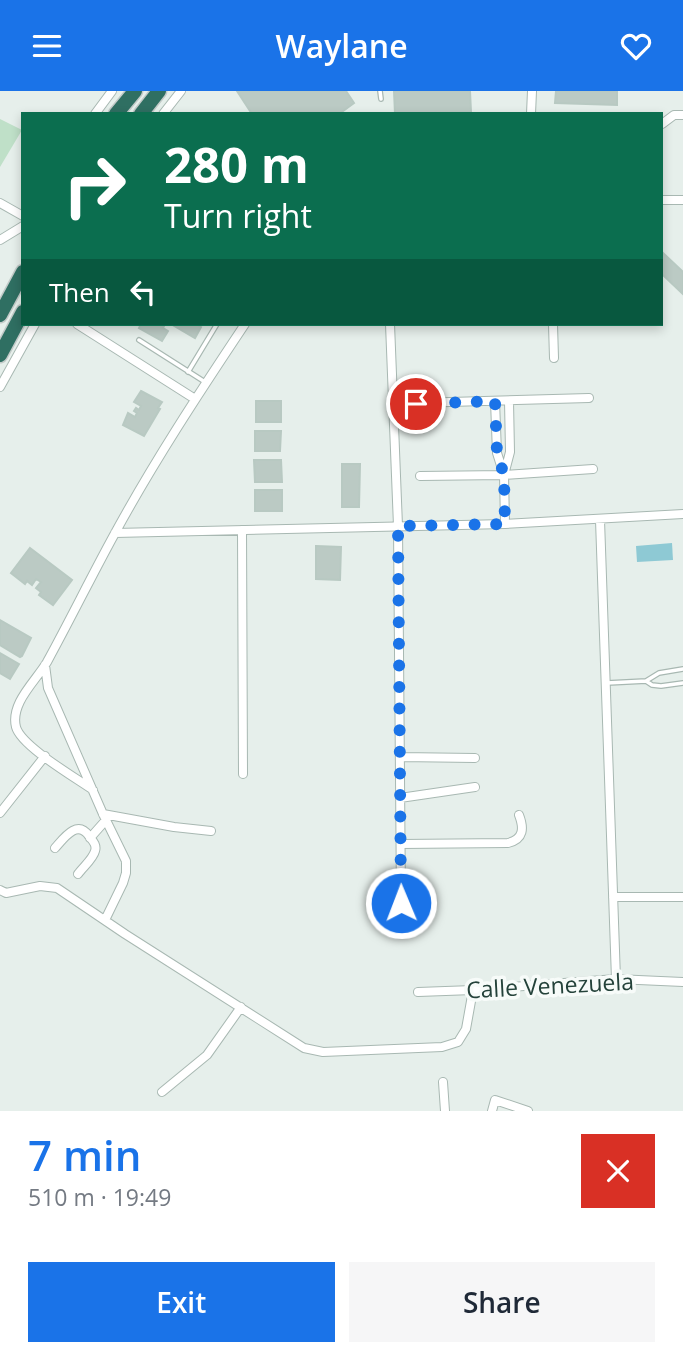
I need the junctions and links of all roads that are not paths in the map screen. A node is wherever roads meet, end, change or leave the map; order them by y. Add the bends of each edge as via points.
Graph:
1 (113, 91) edge
2 (135, 91) edge
3 (159, 91) edge
4 (181, 91) edge
5 (380, 91) edge
6 (532, 91) edge
7 (381, 99) dead end
8 (97, 112) edge
9 (119, 112) edge
10 (143, 112) edge
11 (165, 112) edge
12 (531, 112) edge
13 (683, 115) edge
14 (663, 123) edge
15 (663, 200) edge
16 (683, 200) edge
17 (0, 203) edge
18 (21, 215) edge
19 (21, 227) edge
20 (0, 240) edge
21 (21, 276) edge
22 (0, 315) edge
23 (21, 316) edge
24 (34, 326) edge
25 (80, 326) edge
26 (216, 326) edge
27 (244, 326) edge
28 (390, 326) edge
29 (553, 326) edge
30 (139, 340) dead end
31 (0, 355) edge
32 (554, 358) dead end
33 (188, 372) junction
34 (206, 383) junction
35 (0, 387) edge
36 (589, 398) dead end
37 (195, 399) junction
38 (495, 401) junction
39 (509, 401) junction
40 (416, 404) dead end
41 (593, 469) dead end
42 (504, 475) junction
43 (420, 476) dead end
44 (683, 514) edge
45 (600, 520) junction
46 (505, 524) junction
47 (398, 526) junction
48 (242, 530) junction
49 (115, 533) junction
50 (45, 665) junction
51 (683, 669) edge
52 (646, 681) junction
53 (605, 683) junction
54 (683, 684) edge
55 (45, 756) junction
56 (400, 757) junction
57 (475, 758) dead end
58 (243, 774) dead end
59 (475, 787) dead end
60 (93, 790) junction
61 (400, 798) junction
62 (0, 813) edge
63 (519, 815) dead end
64 (105, 817) junction
65 (211, 831) dead end
66 (90, 838) junction
67 (401, 844) junction
68 (55, 848) dead end
69 (78, 874) dead end
70 (0, 890) edge
71 (613, 897) junction
72 (682, 897) edge
73 (401, 903) dead end
74 (105, 920) junction
75 (616, 979) junction
76 (683, 982) edge
77 (473, 990) junction
78 (418, 992) dead end
79 (241, 1007) junction
80 (443, 1082) dead end
81 (162, 1092) dead end
82 (445, 1111) edge
83 (492, 1111) edge
84 (528, 1111) edge

1 - 8 street
2 - 9 highway
3 - 10 highway
4 - 11 street
5 - 7 lane
6 - 12 street
13 - 14 street
15 - 16 street
17 - 18 street
19 - 20 street
21 - 22 highway
23 - 31 highway
24 - 35 street
25 - 37 street
26 - 33 lane
27 - 34 street
28 - 47 street
29 - 32 street
30 - 33 lane
33 - 34 lane
34 - 37 street
36 - 39 street
37 - 49 street
38 - 39 street
38 - 40 street
38 - 42 street via 497,453
39 - 42 street via 510,452
41 - 42 street
42 - 43 street
42 - 46 street
44 - 45 street
45 - 46 street
45 - 53 street
46 - 47 street
47 - 48 street
47 - 56 street
48 - 49 street
48 - 58 street
49 - 50 street
50 - 55 street via 16,714 21,737
50 - 60 street via 48,688
51 - 52 lane via 659,673
52 - 53 lane
52 - 54 lane via 661,686
53 - 71 street
55 - 60 street
55 - 62 street
56 - 57 street
56 - 61 street
59 - 61 street
60 - 64 street
61 - 67 street
63 - 67 street via 523,831 508,843
64 - 65 street
64 - 66 street
64 - 74 street via 126,861 123,883
66 - 68 street via 86,832 74,830
66 - 69 street via 94,853
67 - 73 street
70 - 74 street via 58,888
71 - 72 street
71 - 75 street
74 - 79 street
75 - 76 street, Calle Venezuela
75 - 77 street, Calle Venezuela
77 - 78 street, Calle Venezuela
77 - 79 street via 466,1029 458,1042 442,1047 323,1052 304,1048
79 - 81 street via 207,1055
80 - 82 street
83 - 84 street via 495,1100

